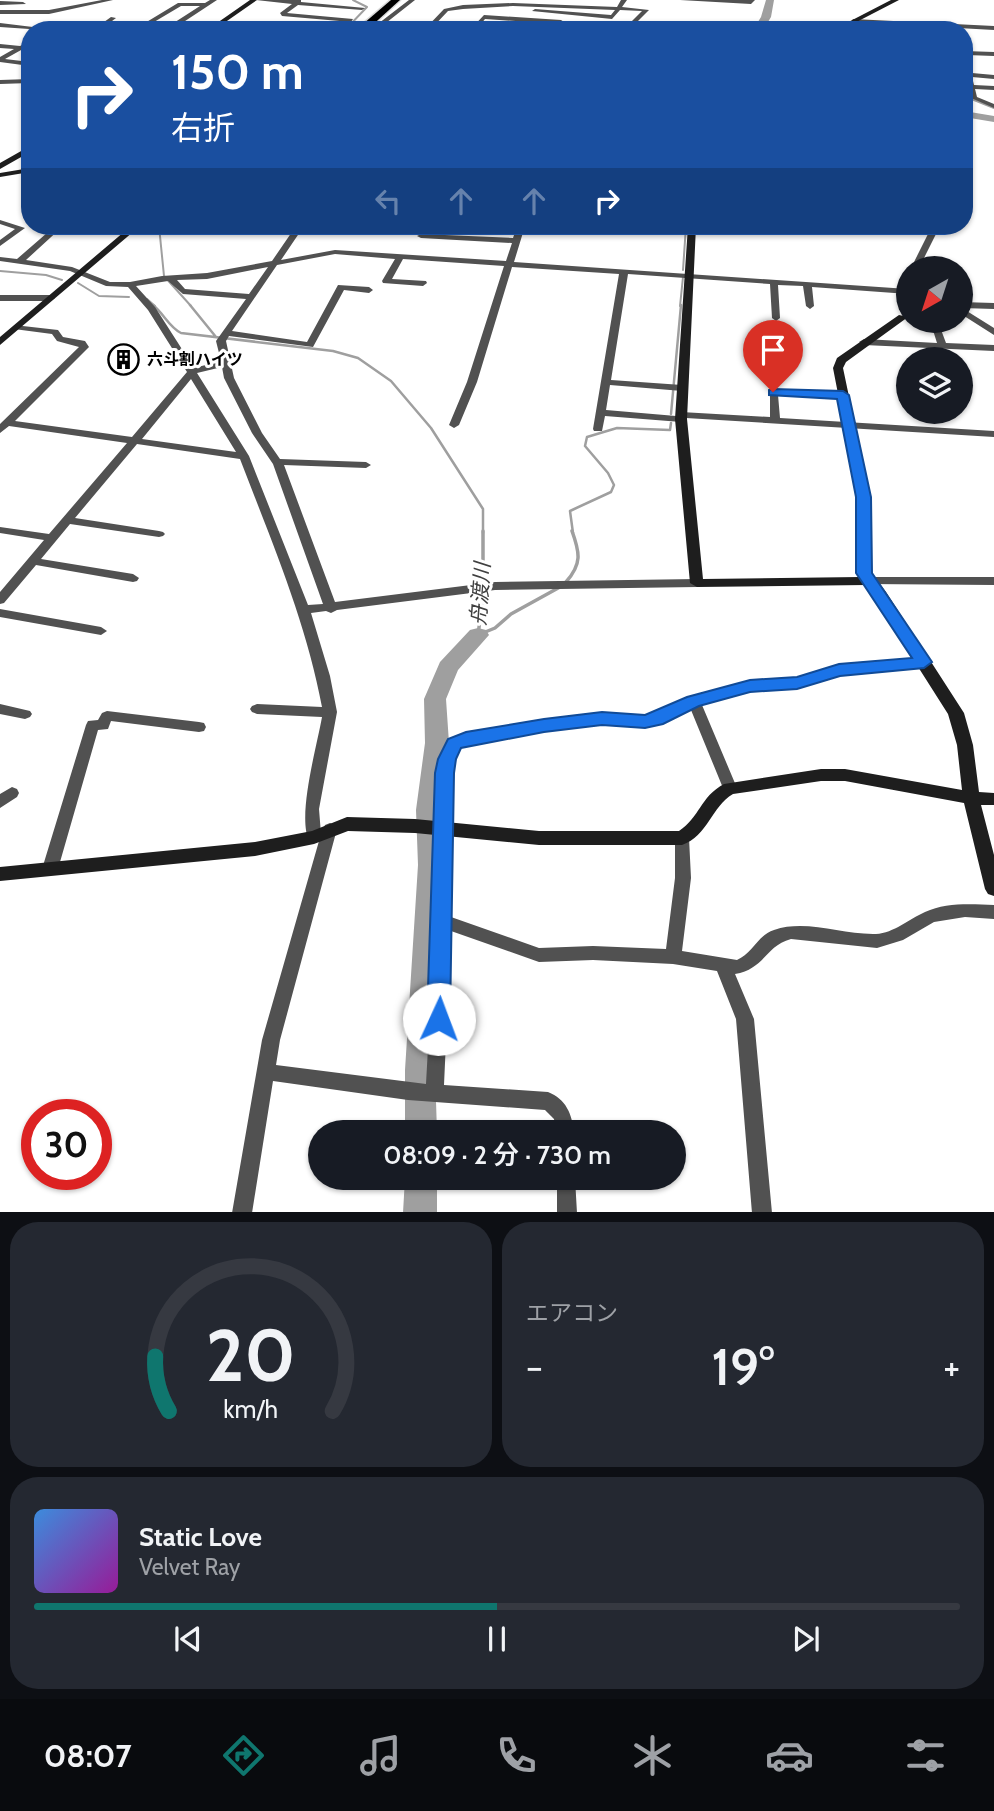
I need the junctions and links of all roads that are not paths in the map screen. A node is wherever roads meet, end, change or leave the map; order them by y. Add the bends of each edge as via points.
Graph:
1 (84, 0) edge
2 (110, 0) edge
3 (214, 0) edge
4 (257, 0) edge
5 (346, 0) edge
6 (396, 0) edge
7 (412, 0) edge
8 (624, 0) edge
9 (631, 0) edge
10 (646, 0) edge
11 (683, 0) edge
12 (752, 0) edge
13 (896, 0) edge
14 (299, 1) edge
15 (512, 1) edge
16 (562, 2) edge
17 (0, 3) edge
18 (205, 5) junction
19 (51, 6) junction
20 (362, 8) junction
21 (617, 8) junction
22 (503, 9) junction
23 (0, 12) edge
24 (32, 12) junction
25 (585, 15) junction
26 (484, 17) junction
27 (113, 18) dead end
28 (351, 20) joint
29 (109, 21) edge
30 (151, 21) edge
31 (181, 21) edge
32 (224, 21) edge
33 (372, 21) edge
34 (385, 21) edge
35 (436, 21) edge
36 (480, 21) edge
37 (550, 21) edge
38 (581, 21) edge
39 (635, 21) edge
40 (859, 21) edge
41 (0, 25) edge
42 (994, 27) edge
43 (21, 28) edge
44 (973, 28) edge
45 (0, 46) edge
46 (21, 48) edge
47 (21, 48) edge
48 (973, 54) edge
49 (994, 54) edge
50 (0, 59) edge
51 (21, 62) edge
52 (973, 75) edge
53 (994, 77) edge
54 (21, 81) edge
55 (0, 82) edge
56 (973, 85) edge
57 (994, 88) edge
58 (974, 98) edge
59 (994, 106) edge
60 (21, 154) edge
61 (0, 167) edge
62 (21, 172) edge
63 (0, 175) edge
64 (0, 222) edge
65 (49, 235) edge
66 (125, 235) edge
67 (294, 235) edge
68 (518, 235) edge
69 (691, 235) edge
70 (932, 235) edge
71 (421, 236) dead end
72 (516, 241) junction
73 (0, 244) edge
74 (401, 256) junction
75 (921, 256) edge
76 (0, 259) edge
77 (20, 261) junction
78 (276, 263) junction
79 (508, 263) junction
80 (624, 271) junction
81 (82, 272) junction
82 (687, 275) junction
83 (167, 279) junction
84 (774, 282) junction
85 (423, 283) dead end
86 (807, 283) junction
87 (130, 285) junction
88 (369, 290) dead end
89 (896, 290) edge
90 (253, 297) junction
91 (0, 298) edge
92 (51, 298) junction
93 (810, 306) dead end
94 (994, 306) edge
95 (973, 307) edge
96 (973, 317) edge
97 (776, 318) dead end
98 (896, 321) edge
99 (17, 327) junction
100 (994, 332) edge
101 (938, 333) edge
102 (224, 336) junction
103 (0, 342) edge
104 (864, 342) junction
105 (942, 345) junction
106 (994, 348) edge
107 (225, 363) junction
108 (193, 371) junction
109 (606, 382) junction
110 (682, 388) junction
111 (843, 395) junction
112 (601, 413) junction
113 (681, 417) junction
114 (775, 421) junction
115 (454, 425) dead end
116 (848, 425) junction
117 (4, 426) edge
118 (598, 429) dead end
119 (994, 434) edge
120 (134, 440) junction
121 (244, 456) junction
122 (277, 462) junction
123 (366, 465) dead end
124 (67, 520) junction
125 (0, 530) edge
126 (159, 534) dead end
127 (52, 538) junction
128 (33, 561) junction
129 (132, 578) dead end
130 (871, 581) junction
131 (994, 581) edge
132 (697, 583) junction
133 (0, 600) edge
134 (331, 608) junction
135 (304, 610) junction
136 (0, 613) edge
137 (101, 631) dead end
138 (924, 662) junction
139 (694, 702) junction
140 (0, 709) edge
141 (257, 709) dead end
142 (330, 712) junction
143 (25, 714) dead end
144 (200, 727) dead end
145 (730, 788) junction
146 (971, 798) junction
147 (994, 799) edge
148 (444, 831) junction
149 (322, 833) junction
150 (682, 838) junction
151 (50, 869) junction
152 (0, 874) edge
153 (994, 889) edge
154 (994, 912) edge
155 (443, 921) junction
156 (673, 957) junction
157 (723, 965) junction
158 (266, 1072) junction
159 (434, 1092) junction
160 (563, 1120) edge
161 (566, 1190) edge
162 (242, 1212) edge
163 (567, 1212) edge
164 (762, 1212) edge

1 - 19 street
2 - 24 street
3 - 18 street
4 - 14 street
4 - 32 street
5 - 20 street
6 - 33 highway
7 - 34 street
8 - 21 street
9 - 10 street
11 - 12 street
13 - 40 street
14 - 20 street
14 - 28 street via 282,14
15 - 16 street
15 - 22 street
15 - 35 street via 447,10
16 - 21 street
17 - 19 street
18 - 30 street via 180,4
18 - 31 street
19 - 24 street
20 - 28 street
21 - 25 street via 612,17
21 - 39 street via 646,10
22 - 25 street
22 - 26 street via 491,8
23 - 24 street
25 - 38 street
26 - 36 street
26 - 37 street
27 - 29 street
41 - 43 street
42 - 44 street
45 - 46 street
47 - 50 street
48 - 49 street
50 - 51 street
52 - 53 street
54 - 55 street
56 - 57 street
58 - 59 street
60 - 61 street
62 - 63 street
64 - 73 street via 21,228
65 - 77 street
66 - 81 street
67 - 78 street
68 - 72 street
69 - 82 street
70 - 75 street
71 - 72 street
72 - 79 street
74 - 78 street via 335,252
74 - 79 street
74 - 85 street via 386,282
76 - 77 street
77 - 81 street
78 - 83 street
78 - 90 street
79 - 80 street
79 - 115 street
80 - 82 street
80 - 109 street
81 - 87 street via 109,285
81 - 92 street
82 - 84 street
82 - 110 street
83 - 87 street
83 - 90 street via 183,291
84 - 86 street
84 - 97 street
86 - 89 street
86 - 93 street
87 - 108 street
88 - 102 street via 341,287 310,345
90 - 102 street
91 - 92 street
92 - 99 street
94 - 95 street
96 - 100 street
98 - 104 street
99 - 103 street
99 - 117 street via 55,332 60,339 84,346
101 - 105 street
102 - 107 street
104 - 105 street
104 - 111 street via 841,360
105 - 106 street
107 - 108 street
107 - 122 street via 257,433
108 - 120 street
108 - 121 street
109 - 110 street
109 - 112 street
110 - 113 street
111 - 114 street via 773,392
111 - 116 street
112 - 113 street
112 - 118 street
113 - 114 street
113 - 132 street
114 - 116 street
116 - 119 street
116 - 130 street via 863,497 864,573
117 - 120 street
120 - 121 street
120 - 124 street
121 - 135 street
122 - 123 street
122 - 134 street
124 - 126 street
124 - 127 street
125 - 127 street
127 - 128 street
128 - 129 street
128 - 133 street
130 - 131 street
130 - 132 street
130 - 138 street
132 - 134 street via 475,588
134 - 135 street
135 - 142 street
136 - 137 street
138 - 139 street via 839,670 797,683 750,686
138 - 146 street via 956,713
139 - 145 street
139 - 148 street via 657,720 602,718 455,744 444,773
140 - 143 street
141 - 142 street
142 - 149 street via 312,808
144 - 151 street via 107,716 103,725 93,725
145 - 146 street via 845,775
145 - 150 street via 716,796 694,830
146 - 147 street
146 - 153 street
148 - 149 street via 347,824
148 - 150 street via 539,838
148 - 155 street
149 - 151 street via 255,849
149 - 158 street
150 - 156 street via 683,878
151 - 152 street
154 - 157 street via 965,910 931,916 877,941 791,932 773,937 750,962 737,967
155 - 156 street via 539,955
155 - 159 street
156 - 157 street
157 - 164 street via 745,1019
158 - 159 street
158 - 162 street
159 - 160 street via 548,1101 558,1107
161 - 163 street

